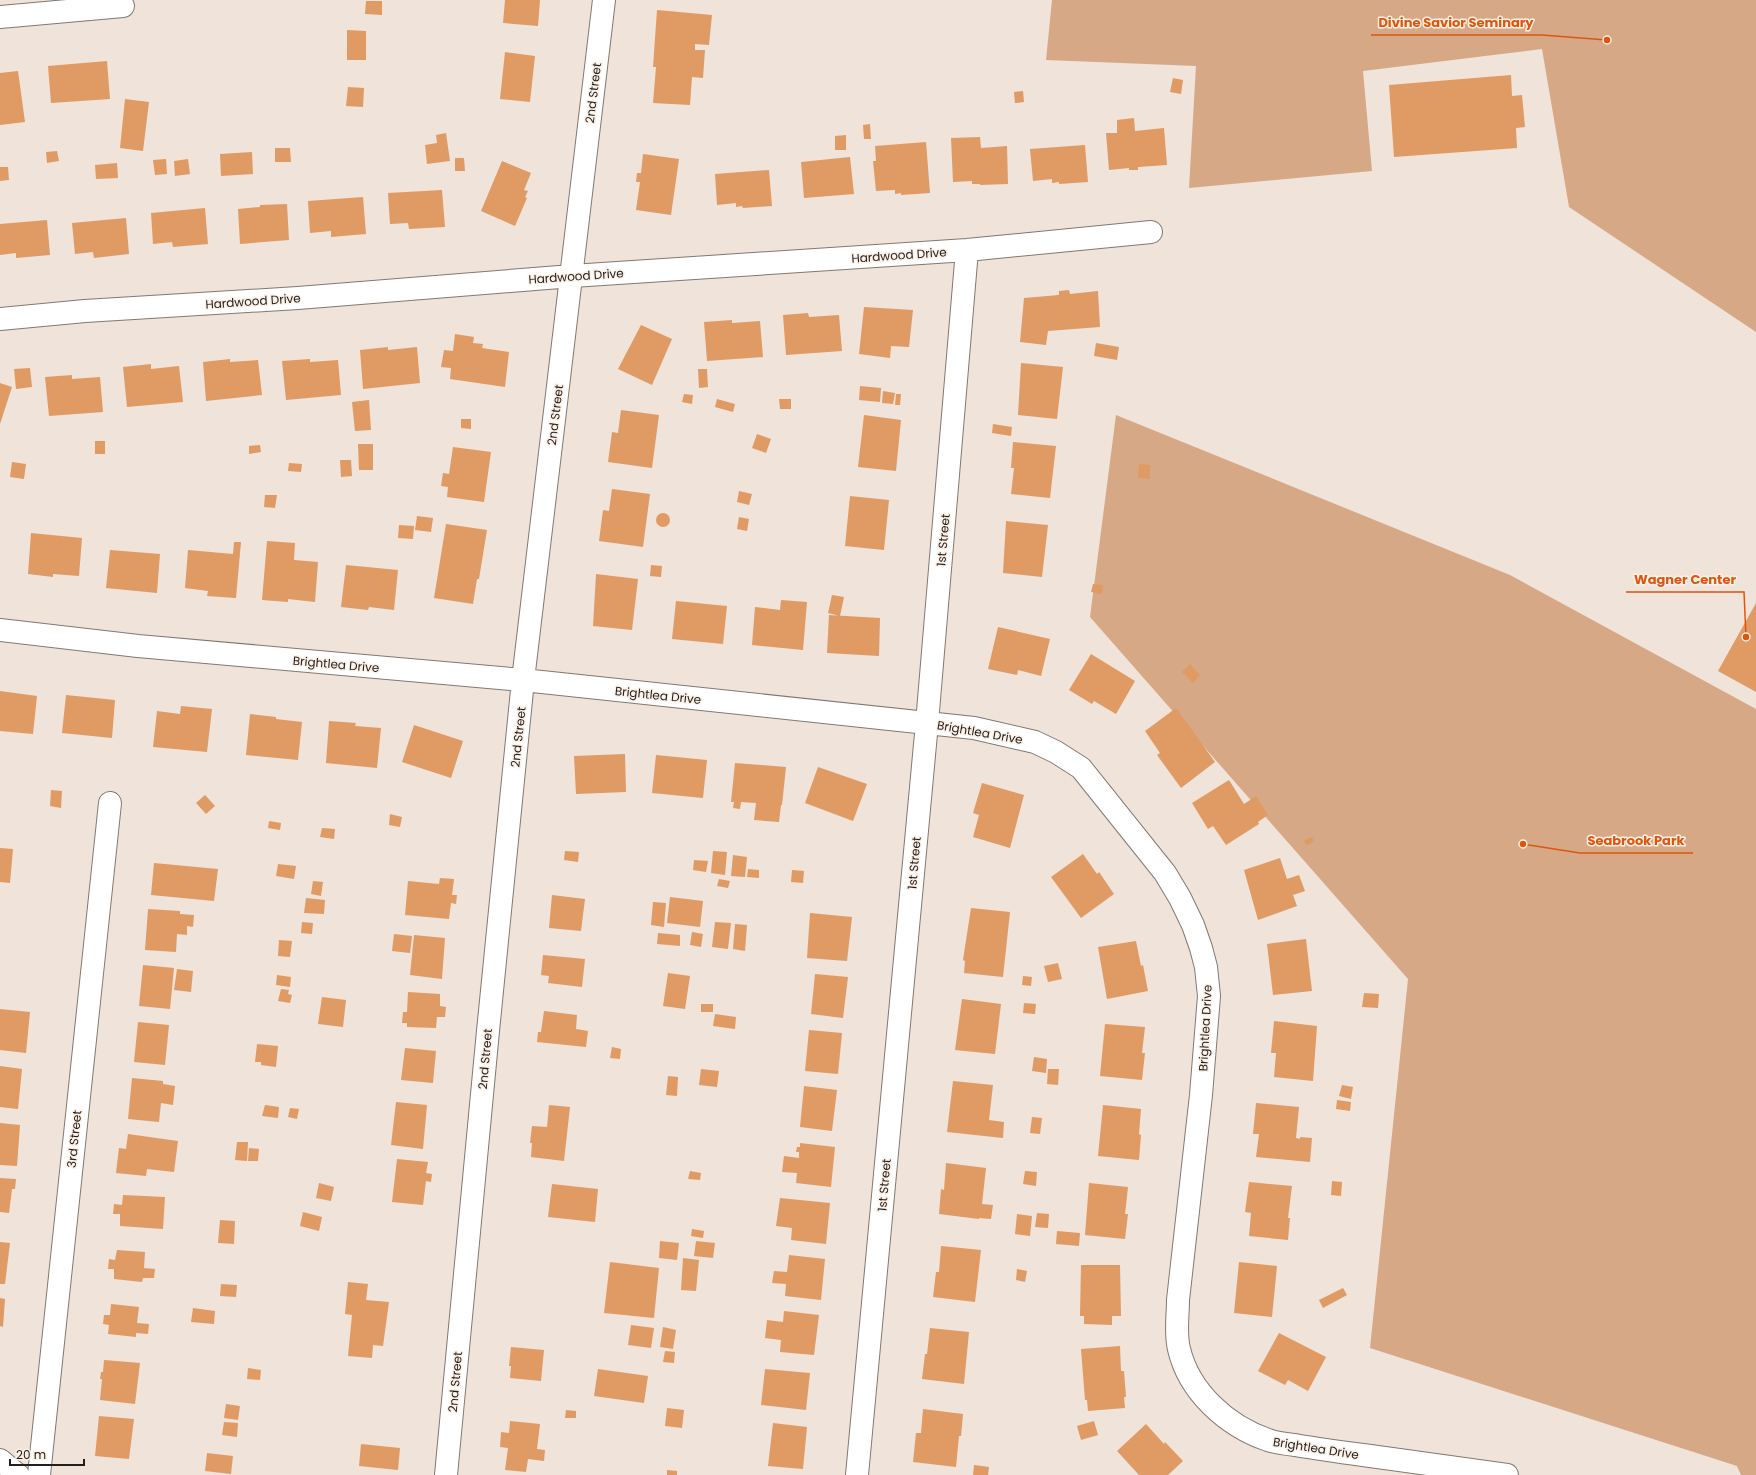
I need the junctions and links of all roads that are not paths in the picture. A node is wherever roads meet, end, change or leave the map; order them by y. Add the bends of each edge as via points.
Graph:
1 (604, 0) edge
2 (123, 6) dead end
3 (0, 17) edge
4 (1151, 232) dead end
5 (967, 250) junction
6 (572, 276) junction
7 (0, 320) edge
8 (0, 630) edge
9 (523, 680) junction
10 (927, 723) junction
11 (110, 803) dead end
12 (0, 1460) edge
13 (18, 1475) edge
14 (39, 1475) edge
15 (446, 1475) edge
16 (857, 1475) edge
17 (1507, 1475) edge

1 - 6 street, 2nd Street
2 - 3 street
4 - 5 street, Hardwood Drive
5 - 6 street, Hardwood Drive
5 - 10 street, 1st Street
6 - 7 street, Hardwood Drive via 298,298 85,311
6 - 9 street, 2nd Street
8 - 9 street, Brightlea Drive via 138,646
9 - 10 street, Brightlea Drive
9 - 15 street, 2nd Street
10 - 16 street, 1st Street
10 - 17 street, Brightlea Drive via 974,728 1035,742 1081,768 1165,872 1193,925 1206,967 1209,996 1201,1095 1178,1300 1177,1334 1179,1349 1191,1380 1202,1395 1231,1421 1269,1441
11 - 14 street, 3rd Street
12 - 13 street

